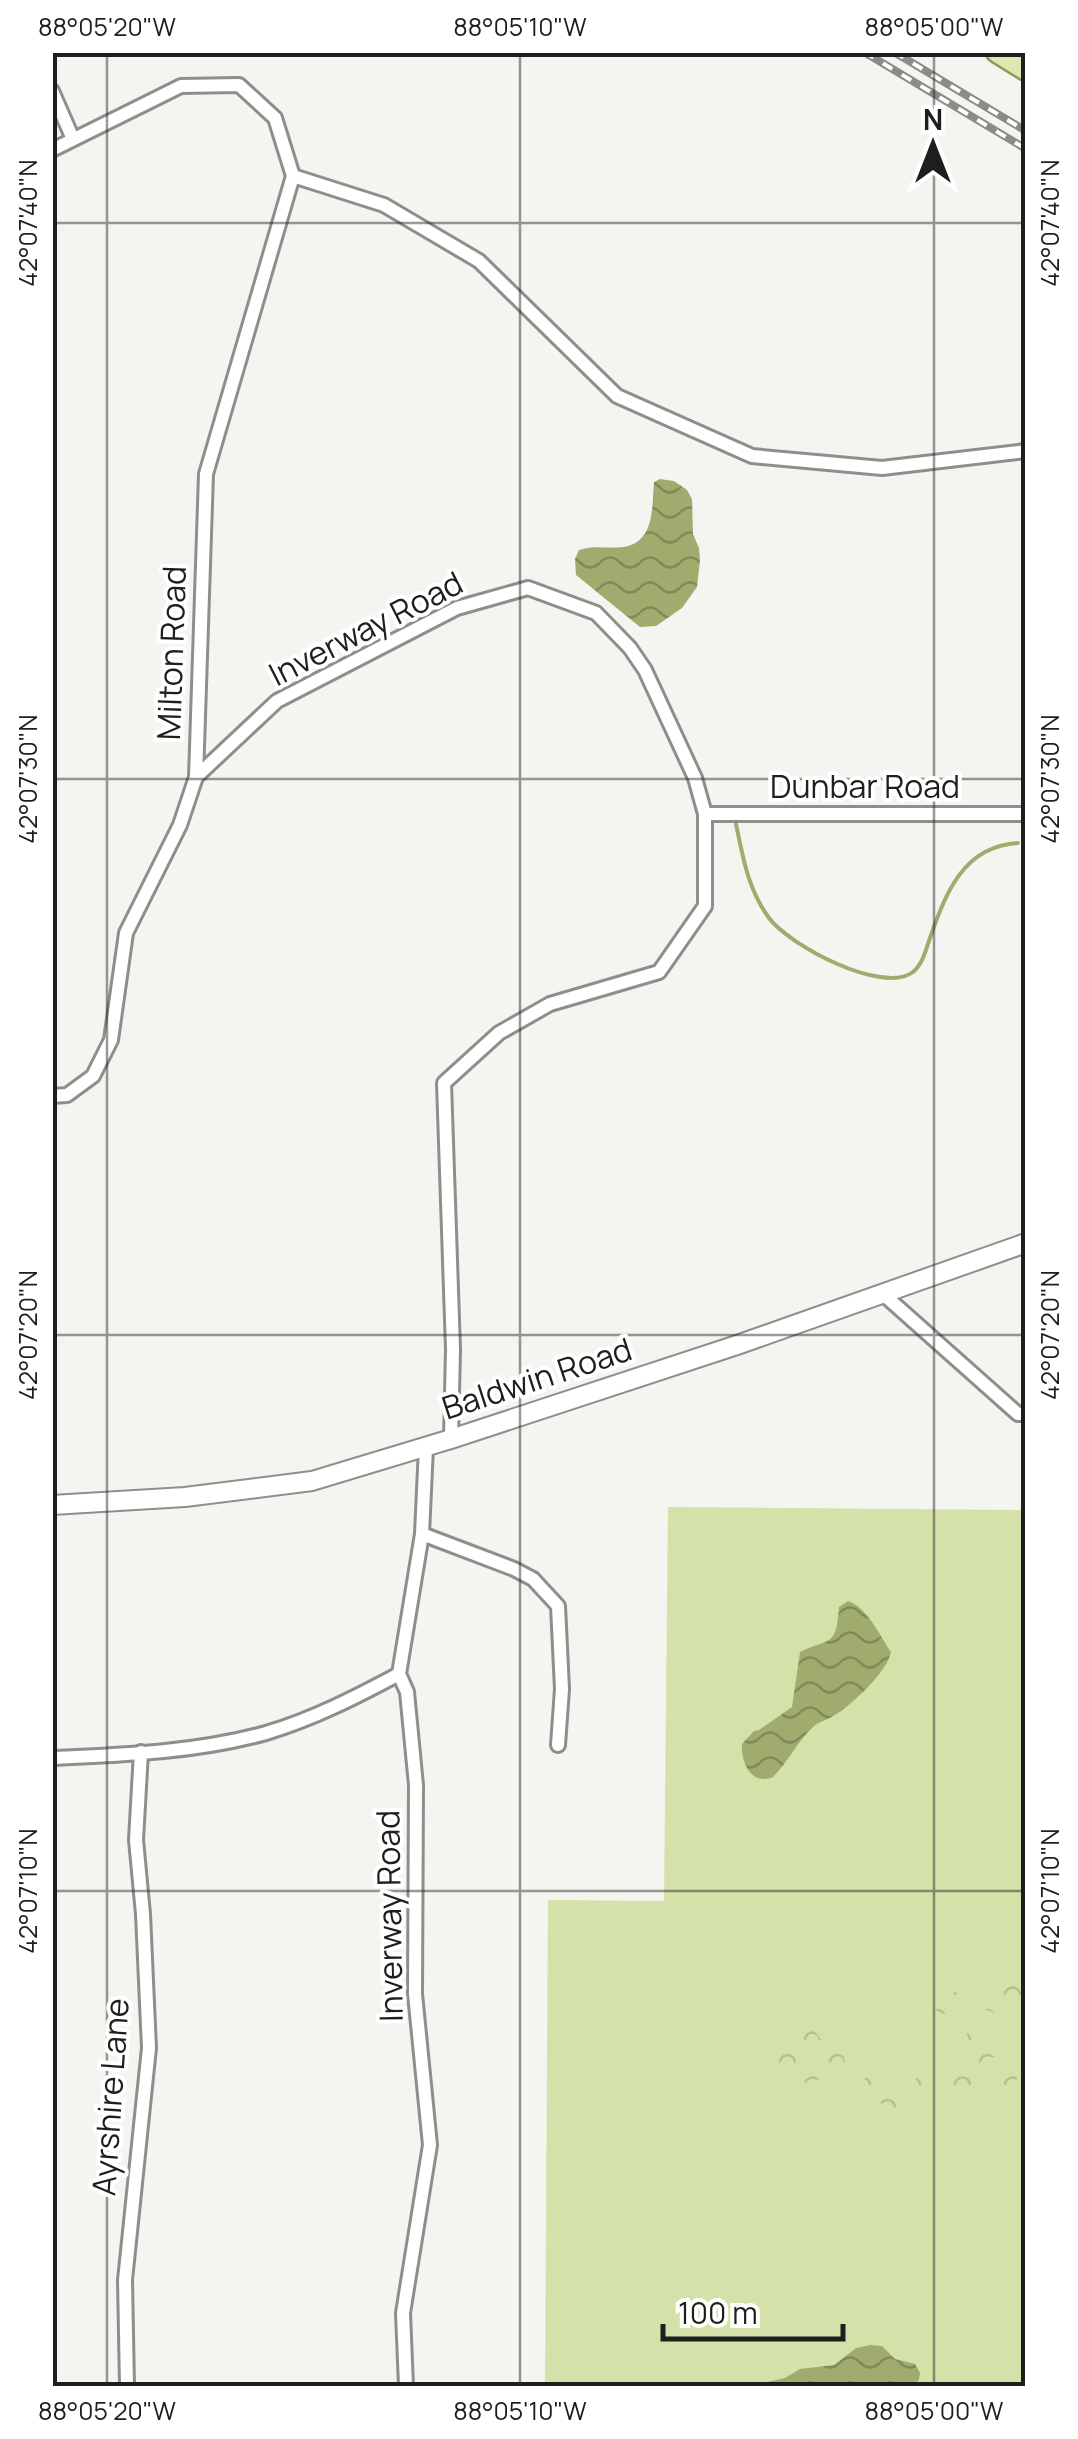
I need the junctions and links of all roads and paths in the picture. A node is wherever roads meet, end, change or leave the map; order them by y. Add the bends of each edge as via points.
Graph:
1 (997, 52) edge
2 (1026, 70) edge
3 (52, 91) edge
4 (73, 140) junction
5 (52, 150) edge
6 (293, 176) junction
7 (1026, 451) edge
8 (196, 777) junction
9 (705, 814) junction
10 (1026, 814) edge
11 (52, 1096) edge
12 (1026, 1243) edge
13 (884, 1294) junction
14 (1026, 1414) edge
15 (451, 1439) junction
16 (426, 1447) junction
17 (52, 1505) edge
18 (422, 1534) junction
19 (399, 1674) junction
20 (558, 1745) dead end
21 (141, 1752) junction
22 (52, 1758) edge
23 (127, 2386) edge
24 (406, 2386) edge

1 - 2 main road
3 - 4 street
4 - 5 street
4 - 6 street via 181,86 239,85 275,118
6 - 7 street via 384,205 479,261 616,396 752,456 882,468
6 - 8 street, Milton Road via 206,474
8 - 9 street, Inverway Road via 277,701 457,608 528,588 596,612 630,648 680,744
8 - 11 street, Milton Road via 180,825 126,933 111,1040 93,1076 66,1095
9 - 10 street, Dunbar Road
9 - 15 street, Inverway Road via 705,906 658,972 550,1004 499,1033 444,1084
12 - 13 street, Baldwin Road
13 - 14 street via 1018,1414
13 - 15 street, Baldwin Road
15 - 16 street, Baldwin Road
16 - 17 street, Baldwin Road via 312,1480
16 - 18 street, Inverway Road
18 - 19 street, Inverway Road
18 - 20 street via 533,1579 558,1606
19 - 21 street via 326,1712 265,1733
19 - 24 street, Inverway Road via 407,1692 416,1785 415,1994 430,2145 403,2313
21 - 22 street
21 - 23 street, Ayrshire Lane via 136,1840 149,2048 124,2280

